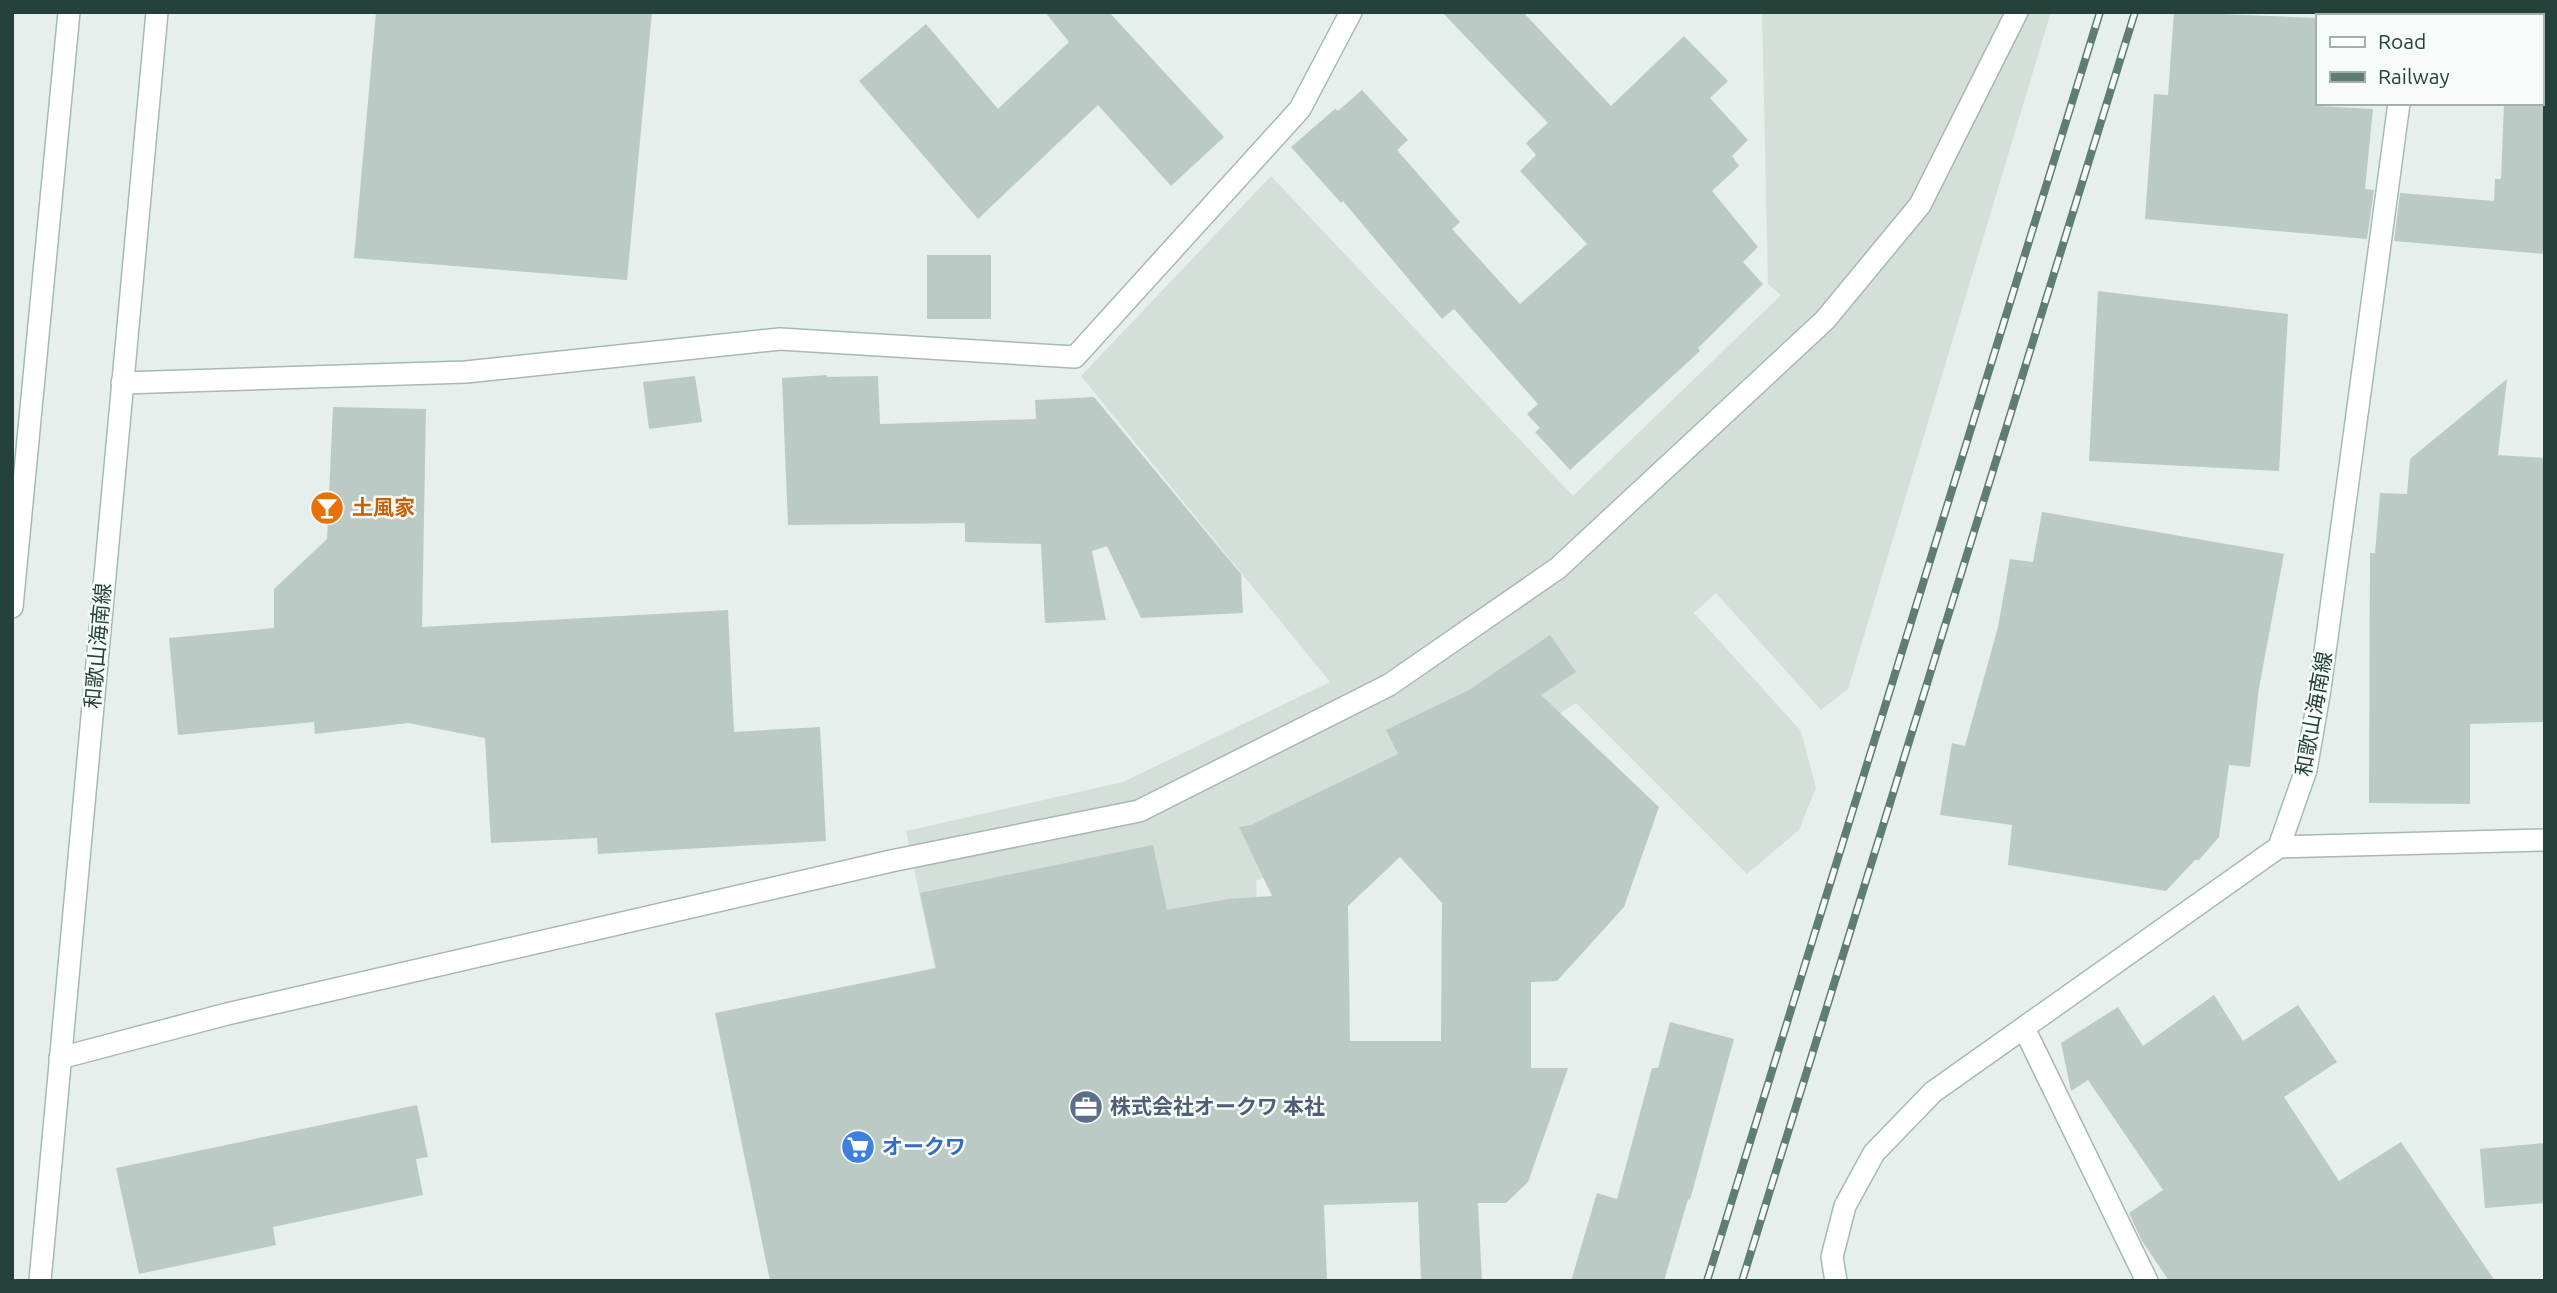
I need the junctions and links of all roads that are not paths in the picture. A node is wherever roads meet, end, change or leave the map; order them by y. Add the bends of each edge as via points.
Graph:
1 (69, 12) edge
2 (155, 12) edge
3 (1351, 12) edge
4 (2017, 12) edge
5 (2399, 105) edge
6 (122, 383) junction
7 (12, 607) edge
8 (2545, 840) edge
9 (2279, 847) junction
10 (2024, 1028) junction
11 (60, 1058) junction
12 (40, 1281) edge
13 (1836, 1281) edge
14 (2147, 1281) edge

1 - 7 main road
2 - 6 main road, 和歌山海南線
3 - 6 main road via 1300,110 1075,357 780,340 466,372
4 - 11 main road via 1920,205 1825,320 1558,568 1388,684 1139,811 877,864 227,1014
5 - 9 main road, 和歌山海南線 via 2320,689 2306,770
6 - 11 main road, 和歌山海南線
8 - 9 main road
9 - 10 main road
10 - 13 main road via 1933,1092 1874,1153 1845,1206 1832,1257
10 - 14 main road
11 - 12 main road, 和歌山海南線

